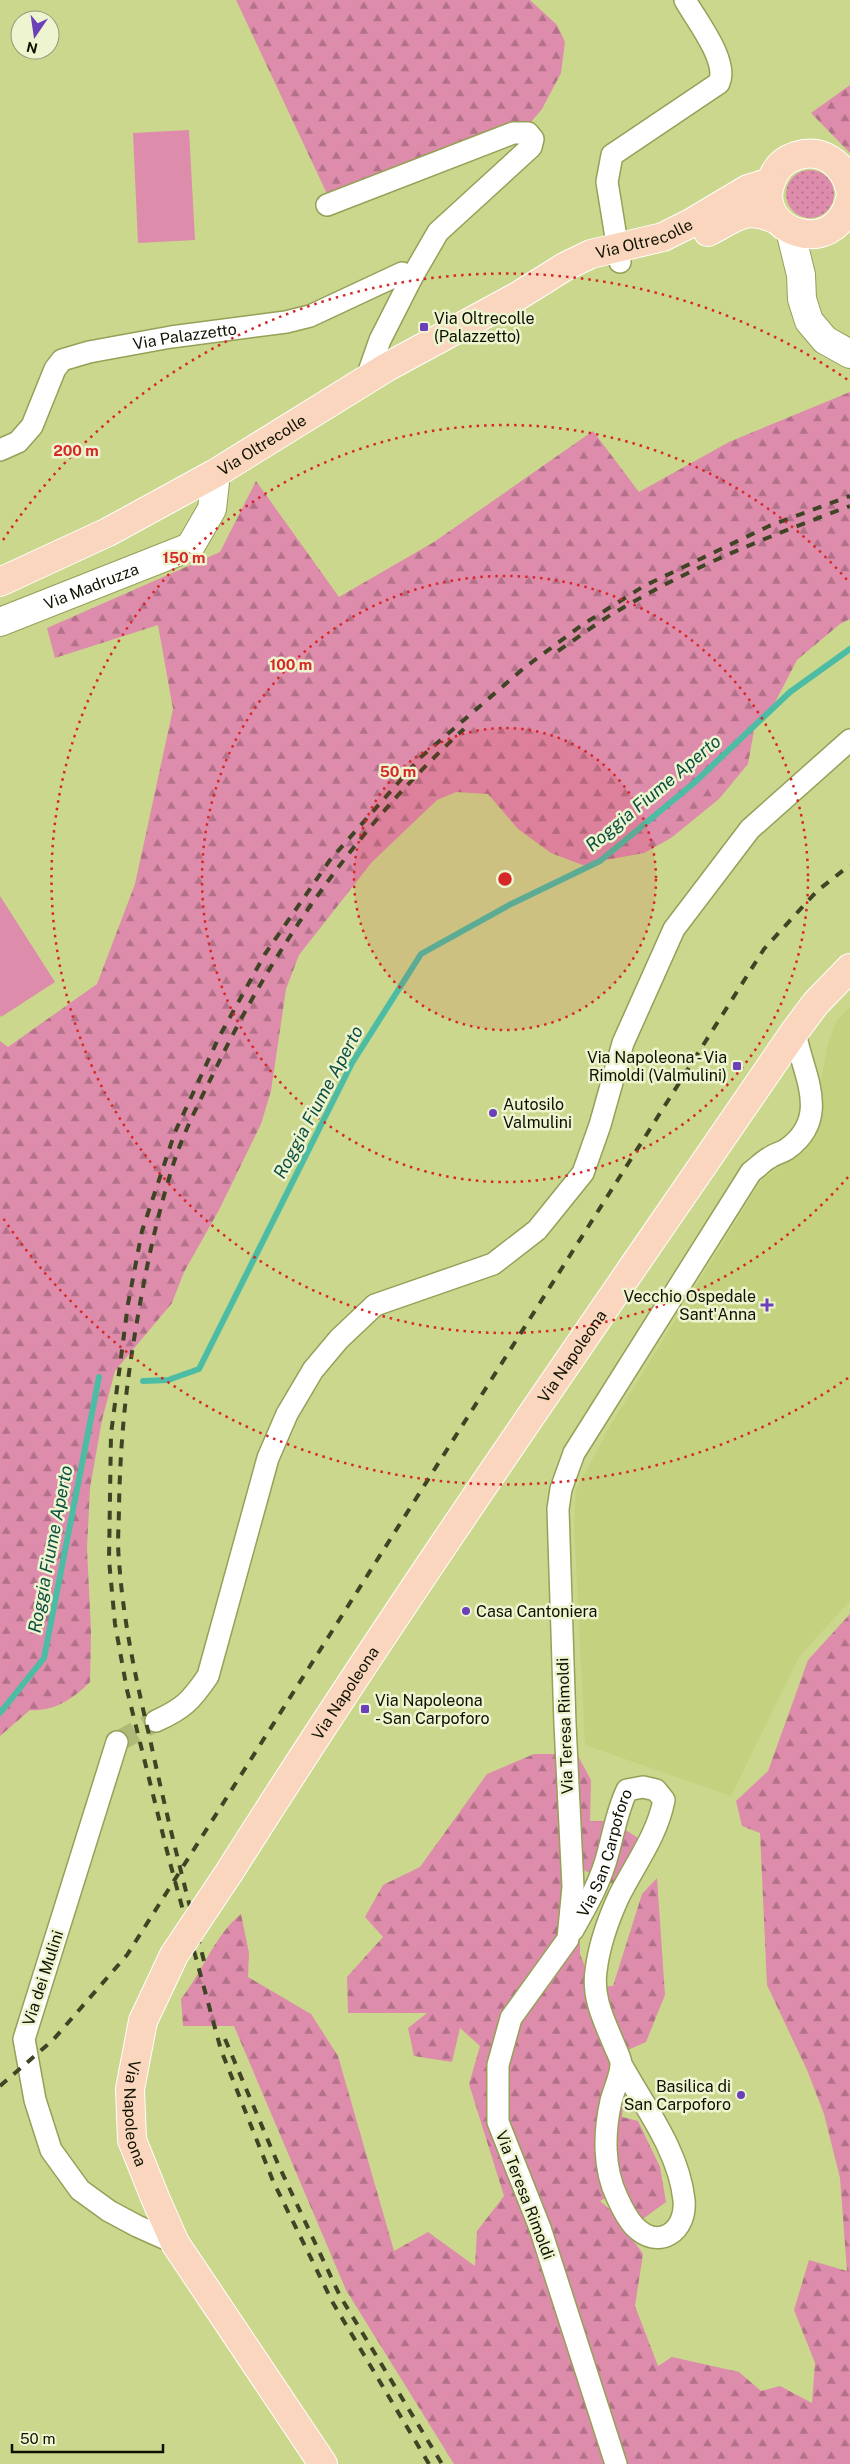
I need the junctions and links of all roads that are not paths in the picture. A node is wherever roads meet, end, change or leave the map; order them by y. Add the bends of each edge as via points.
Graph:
1 (685, 0) edge
2 (770, 182) junction
3 (850, 189) edge
4 (327, 205) dead end
5 (840, 219) edge
6 (784, 225) junction
7 (619, 254) junction
8 (801, 275) junction
9 (412, 277) junction
10 (850, 354) edge
11 (366, 380) junction
12 (0, 450) edge
13 (216, 473) junction
14 (0, 582) edge
15 (0, 622) edge
16 (850, 740) edge
17 (850, 968) edge
18 (795, 1031) junction
19 (156, 1721) tunnel mouth
20 (118, 1742) tunnel mouth
21 (568, 1939) junction
22 (621, 2064) junction
23 (175, 2242) junction
24 (323, 2464) edge
25 (616, 2464) edge

1 - 7 street via 719,58 722,75 719,83 612,155 607,182
2 - 3 main road via 784,162 797,155 812,153 835,162 845,173
2 - 6 main road via 770,201
2 - 7 main road, Via Oltrecolle via 748,188 691,223
4 - 9 street via 513,133 528,133 533,139 531,148 438,232
5 - 6 main road, Via Oltrecolle via 804,235
5 - 8 street via 810,250
6 - 7 main road, Via Oltrecolle via 759,212 744,214 667,252
6 - 8 street
7 - 11 main road, Via Oltrecolle via 591,254 574,262
8 - 10 street via 802,299 809,321 825,340
9 - 11 street via 380,340
9 - 12 street, Via Palazzetto via 402,273 310,316 286,322 171,337 62,360 32,426 18,442
11 - 13 main road, Via Oltrecolle
13 - 14 main road, Via Oltrecolle via 108,532
13 - 15 street, Via Madruzza via 212,510 190,547
16 - 19 street via 750,829 674,929 624,1042 583,1173 537,1230 493,1264 375,1305 339,1339 313,1370 287,1414 268,1458 208,1676 178,1711
17 - 18 main road, Via Napoleona via 816,1003
18 - 21 street, Via Teresa Rimoldi via 812,1096 806,1126 786,1149 751,1172 587,1430 574,1453 561,1489 558,1509 573,1887
18 - 23 main road, Via Napoleona, bridge via 525,1425 308,1748 174,1955 144,2021 130,2089 132,2140
20 - 23 street, Via dei Mulini via 24,2039 35,2100 51,2150 74,2182 109,2212
21 - 22 street, Via San Carpoforo via 595,1890 617,1812 627,1790 643,1787 656,1790 664,1800 661,1813 606,1928 596,1972 596,2000
21 - 25 street, Via Teresa Rimoldi via 511,2018 498,2065 498,2122 540,2228
22 - 22 street, Via San Carpoforo via 608,2123 608,2170 620,2203 635,2226 655,2238 662,2238 677,2229 683,2216 684,2200 678,2175 657,2127
23 - 24 main road, Via Napoleona

